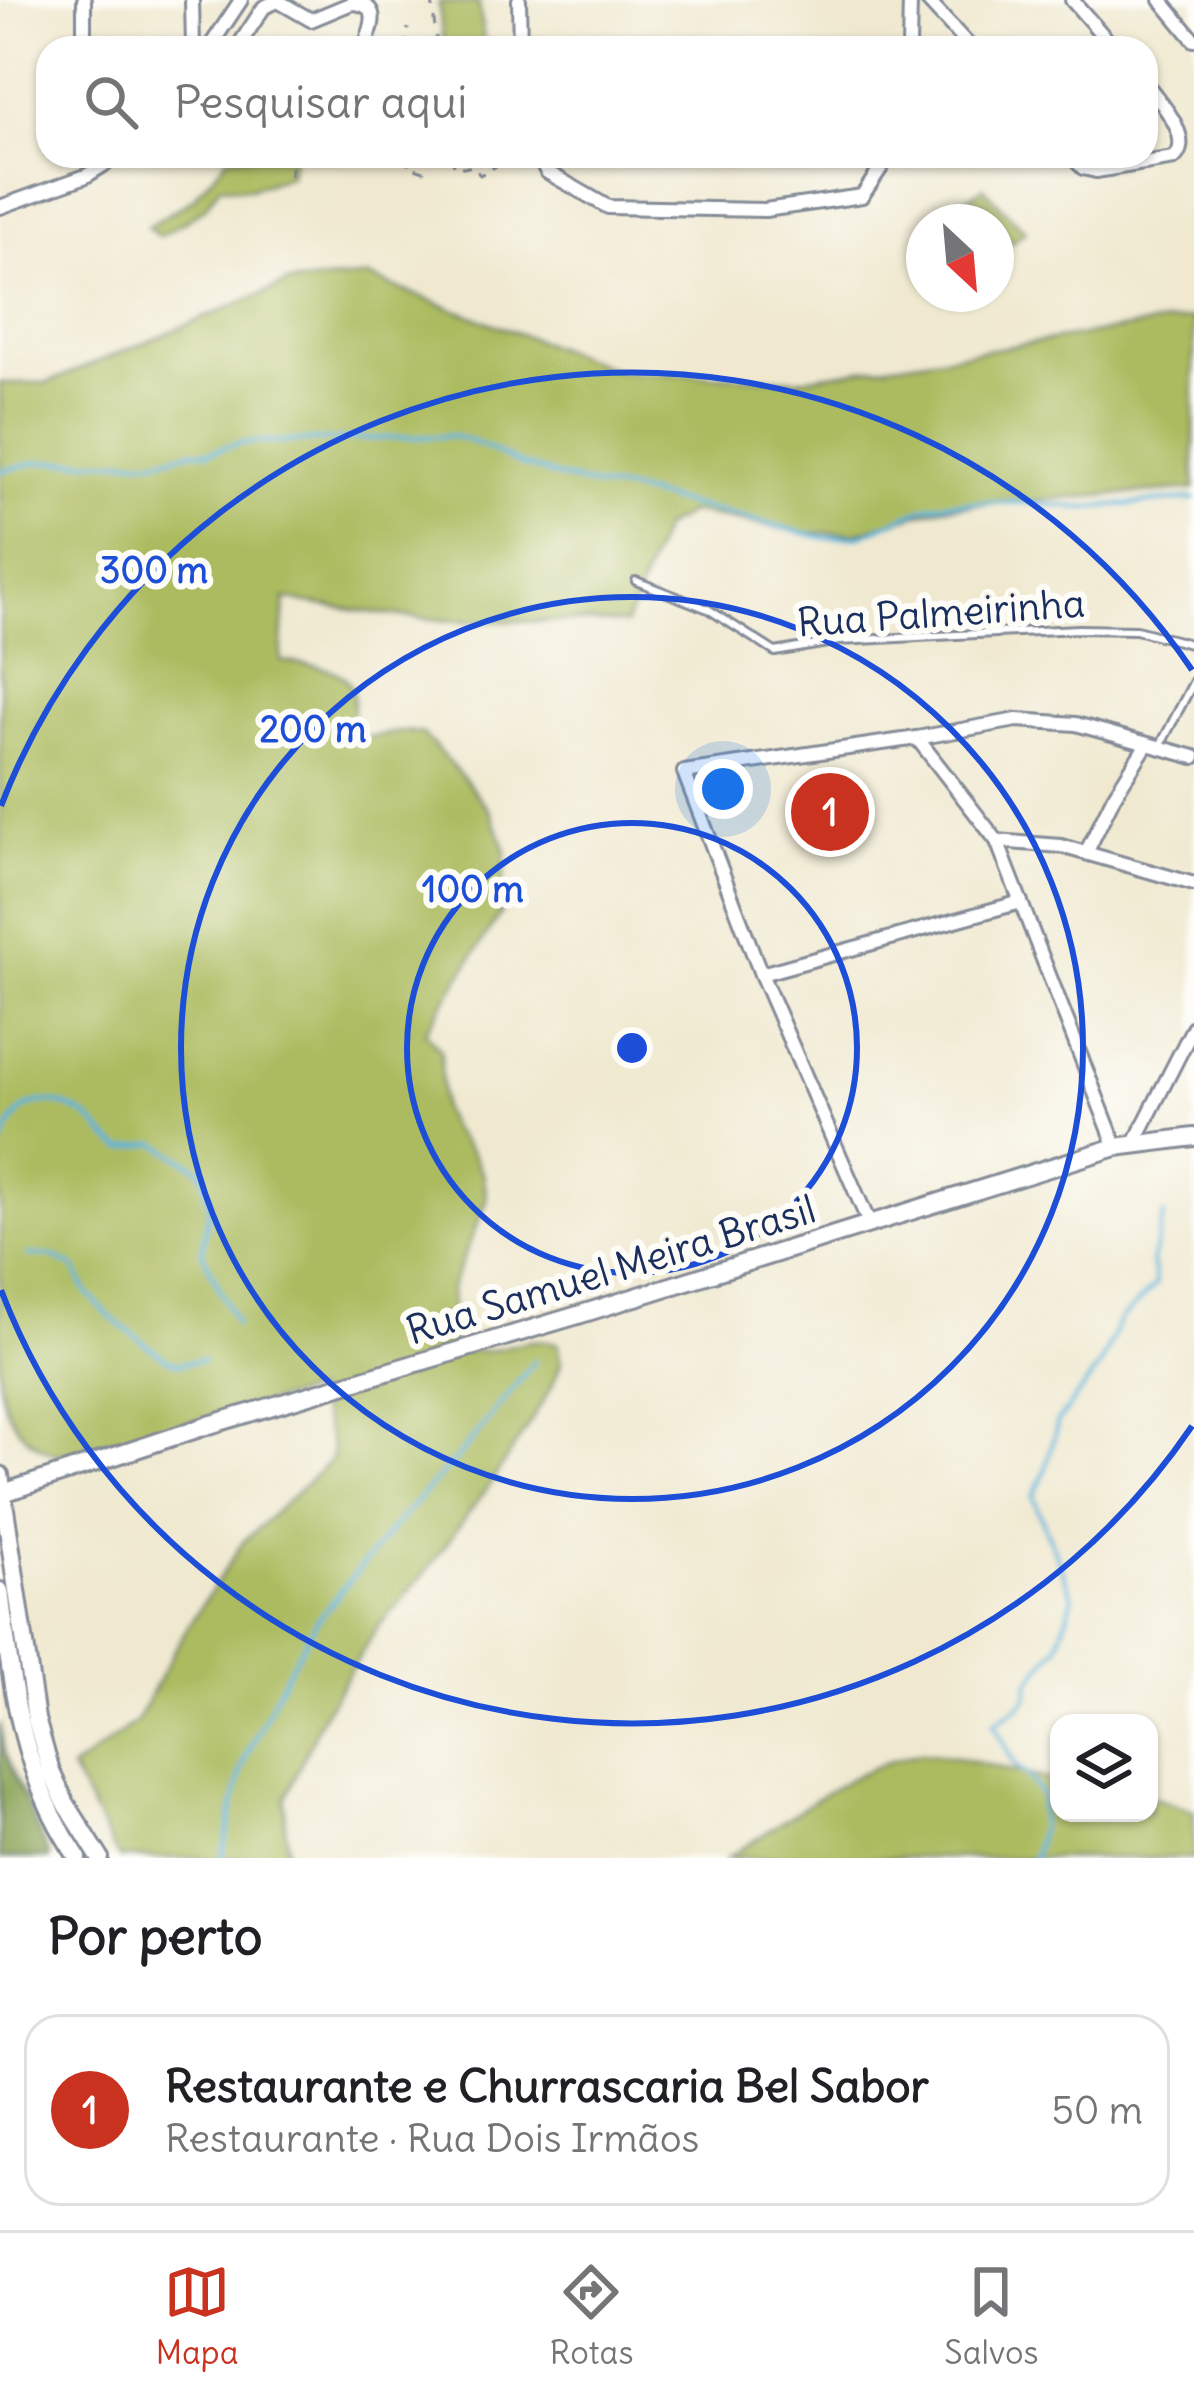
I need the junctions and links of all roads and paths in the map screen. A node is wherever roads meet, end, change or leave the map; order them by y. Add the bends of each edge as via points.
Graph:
1 (84, 0) edge
2 (192, 0) edge
3 (241, 0) edge
4 (432, 0) edge
5 (519, 0) edge
6 (910, 0) edge
7 (927, 0) edge
8 (1072, 0) edge
9 (1160, 0) edge
10 (408, 28) dead end
11 (84, 36) edge
12 (193, 36) edge
13 (217, 36) edge
14 (245, 36) edge
15 (368, 36) edge
16 (407, 36) edge
17 (436, 36) edge
18 (520, 36) edge
19 (909, 36) edge
20 (960, 36) edge
21 (1104, 36) edge
22 (1194, 40) edge
23 (1158, 98) edge
24 (1158, 161) edge
25 (86, 168) edge
26 (99, 168) edge
27 (291, 168) edge
28 (545, 168) edge
29 (881, 168) edge
30 (1083, 168) edge
31 (1118, 168) edge
32 (86, 176) junction
33 (290, 176) dead end
34 (0, 207) edge
35 (636, 580) dead end
36 (1194, 645) edge
37 (1194, 682) edge
38 (917, 738) junction
39 (1153, 746) junction
40 (1194, 757) edge
41 (998, 841) junction
42 (1086, 853) junction
43 (1194, 884) edge
44 (1021, 902) junction
45 (761, 974) junction
46 (1194, 1026) edge
47 (1194, 1137) edge
48 (1125, 1145) junction
49 (870, 1225) junction
50 (1, 1482) edge
51 (0, 1591) edge
52 (79, 1858) edge
53 (100, 1858) edge

1 - 11 street
2 - 12 street
3 - 13 street
4 - 17 path
5 - 18 street
6 - 19 street
7 - 20 street
8 - 21 street
9 - 22 street
10 - 16 path
14 - 15 street via 264,7 278,1 310,20 359,2 374,18
23 - 24 street via 1190,142 1185,153
25 - 32 street
26 - 32 street
27 - 33 path
28 - 29 street via 608,207 765,210 862,196
30 - 31 street
32 - 34 street
35 - 36 lane, Rua Palmeirinha via 708,609 775,652 839,641 1078,629 1136,630
37 - 39 lane
38 - 39 street via 1017,721 1076,724
38 - 41 street
38 - 45 street via 684,772
39 - 40 street
39 - 42 street via 1114,796
41 - 42 street
41 - 44 street
42 - 43 street
44 - 45 street
44 - 48 street
45 - 49 street
46 - 48 street
47 - 48 street, Rua Samuel Meira Brasil
48 - 49 street, Rua Samuel Meira Brasil
49 - 50 street, Rua Samuel Meira Brasil via 49,1477
50 - 53 street via 36,1719 51,1772
51 - 52 street via 28,1759

